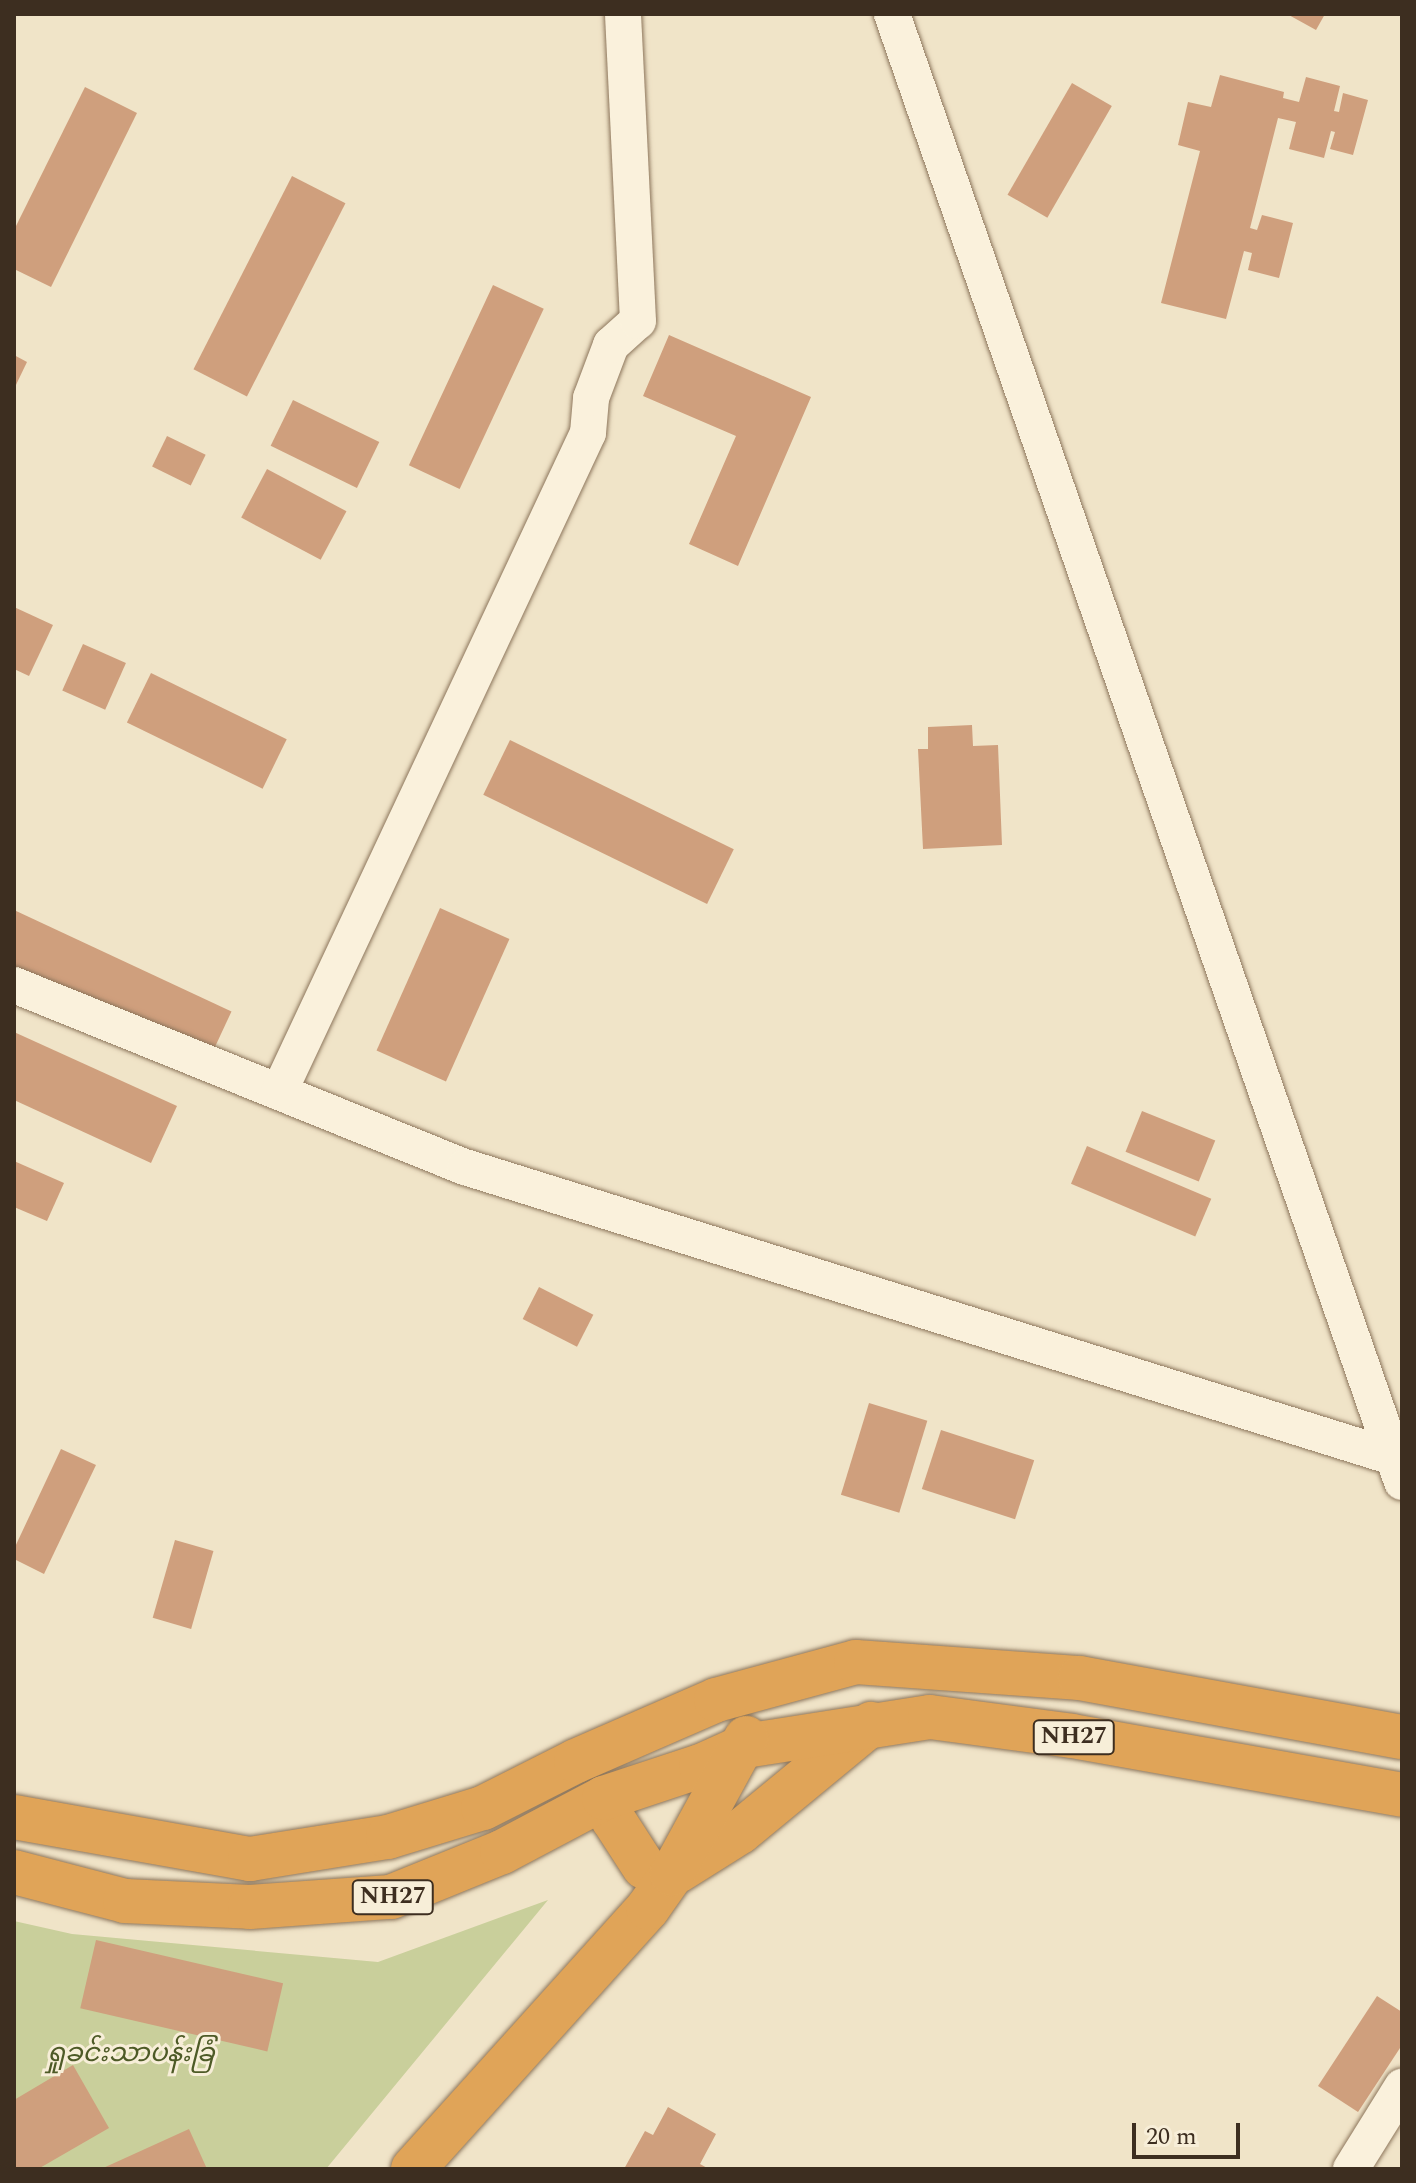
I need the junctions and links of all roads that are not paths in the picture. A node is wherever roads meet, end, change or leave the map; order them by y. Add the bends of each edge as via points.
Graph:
1 (623, 14) edge
2 (892, 14) edge
3 (14, 985) edge
4 (279, 1092) junction
5 (1400, 1466) edge
6 (735, 1694) junction
7 (873, 1723) junction
8 (1402, 1737) edge
9 (745, 1746) junction
10 (701, 1766) junction
11 (1402, 1795) edge
12 (604, 1798) junction
13 (14, 1817) edge
14 (658, 1871) junction
15 (14, 1872) edge
16 (1399, 2099) edge
17 (413, 2169) edge
18 (1351, 2169) edge

1 - 4 street via 638,321 611,345 591,398 588,433
2 - 5 street
3 - 4 street
4 - 5 street via 465,1167
6 - 8 highway, NH27 via 856,1662 1080,1678
6 - 9 highway
6 - 10 highway
6 - 13 highway, NH27 via 567,1765 483,1808 388,1837 250,1859
7 - 9 highway, NH27
7 - 11 highway, NH27 via 930,1717 1072,1736
7 - 14 highway via 740,1832
9 - 10 highway, NH27
9 - 14 highway
10 - 12 highway, NH27
10 - 14 highway
12 - 14 highway via 613,1819
12 - 15 highway, NH27 via 502,1852 391,1897 250,1907 125,1901
14 - 17 highway via 626,1908 616,1947
16 - 18 street

